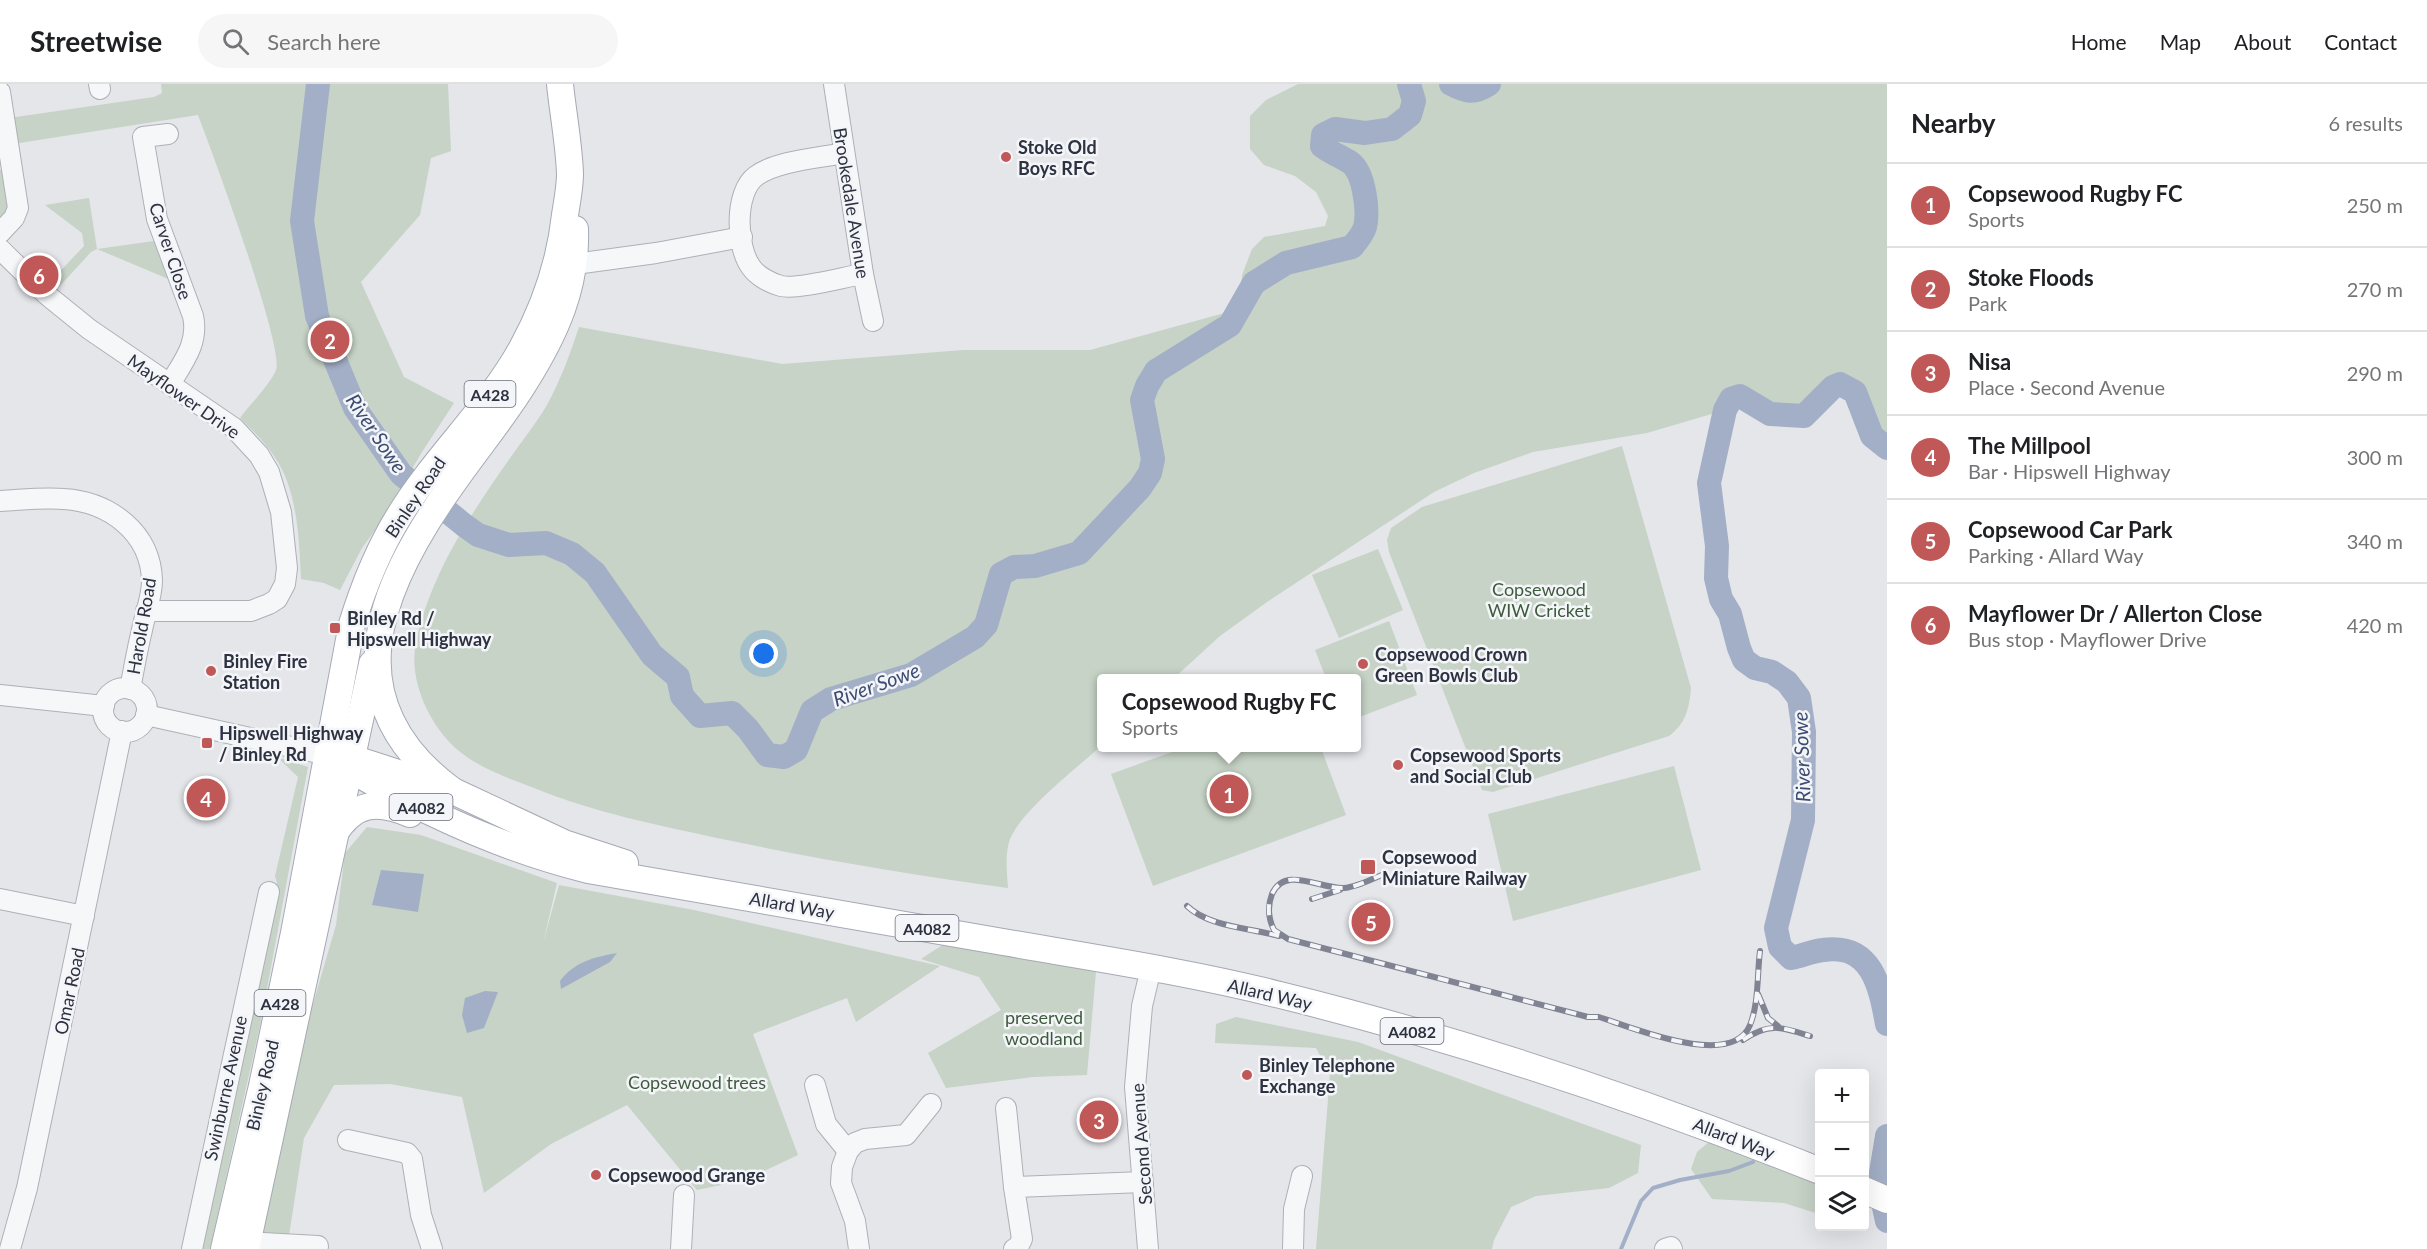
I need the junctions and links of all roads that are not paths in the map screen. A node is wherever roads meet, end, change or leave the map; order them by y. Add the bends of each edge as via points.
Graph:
1 (560, 84) edge
2 (834, 84) edge
3 (0, 92) edge
4 (168, 134) dead end
5 (844, 153) junction
6 (0, 233) edge
7 (742, 237) junction
8 (0, 249) edge
9 (567, 255) junction
10 (863, 274) junction
11 (873, 321) dead end
12 (170, 384) junction
13 (0, 501) edge
14 (389, 601) junction
15 (147, 611) junction
16 (378, 635) junction
17 (130, 689) junction
18 (0, 695) edge
19 (104, 706) junction
20 (146, 715) junction
21 (122, 731) junction
22 (336, 759) junction
23 (453, 791) junction
24 (335, 833) junction
25 (495, 842) junction
26 (702, 889) junction
27 (269, 892) dead end
28 (0, 899) edge
29 (84, 916) junction
30 (1151, 968) junction
31 (815, 1085) dead end
32 (931, 1104) dead end
33 (1005, 1108) dead end
34 (348, 1140) dead end
35 (848, 1151) junction
36 (1815, 1170) edge
37 (1302, 1176) dead end
38 (1143, 1182) junction
39 (1014, 1187) junction
40 (1869, 1192) edge
41 (684, 1195) dead end
42 (1887, 1200) edge
43 (318, 1246) dead end
44 (239, 1247) edge
45 (10, 1249) edge
46 (192, 1249) edge
47 (432, 1249) edge
48 (681, 1249) edge
49 (859, 1249) edge
50 (1014, 1249) edge
51 (1148, 1249) edge
52 (1293, 1249) edge
53 (1665, 1249) edge
54 (1672, 1249) edge

1 - 9 main road, A428 via 574,208
2 - 5 street, Brookedale Avenue
3 - 6 street via 18,208
4 - 12 street, Carver Close via 143,137 157,219 193,316 195,333
5 - 7 street via 766,170 753,178 740,203
5 - 10 street, Brookedale Avenue
7 - 9 street via 656,253
7 - 10 street via 751,267 772,283 792,287
8 - 12 street, Mayflower Drive via 69,314
9 - 14 main road, A428 via 571,284 555,328 525,383 429,520
9 - 22 main road, Binley Road / A428 via 522,348 407,505 367,577 352,624
10 - 11 street, Brookedale Avenue
12 - 15 street, Mayflower Drive via 234,428 263,463 281,512 287,575 277,599 260,609
13 - 15 street, Harold Road via 64,498 113,513 142,542 150,560 152,583
14 - 16 main road, A428
14 - 22 main road via 369,628
15 - 17 street, Harold Road
16 - 22 main road, Binley Road / A428
16 - 23 main road via 376,668 394,729 419,763
17 - 19 street via 114,692
17 - 20 street via 144,699
18 - 19 street
19 - 21 street via 108,722
20 - 21 street via 137,728
20 - 22 street
21 - 29 street, Omar Road
22 - 23 main road, Allard Way / A4082
22 - 24 main road, Binley Road / A428
22 - 25 main road, Allard Way / A4082 via 424,809
22 - 44 main road, Binley Road / A428 via 301,898 262,1086
23 - 26 main road, Allard Way / A4082 via 564,843
24 - 25 main road, Allard Way / A4082 via 357,810 380,804
24 - 44 main road, Binley Road / A428
25 - 26 main road, Allard Way / A4082 via 588,870
26 - 30 main road, Allard Way / A4082
27 - 46 street, Swinburne Avenue
28 - 29 street
29 - 45 street, Omar Road
30 - 36 main road, Allard Way / A4082 via 1276,994 1537,1069
30 - 38 street, Second Avenue via 1142,1006 1135,1087
31 - 35 street via 826,1124
32 - 35 street via 906,1135 865,1139
33 - 39 street
34 - 47 street via 406,1153 412,1159 421,1215
35 - 49 street via 841,1183 855,1221
37 - 52 street via 1294,1209
38 - 39 street
38 - 51 street, Second Avenue
39 - 50 street via 1022,1239
40 - 42 main road
41 - 48 street
43 - 44 street
53 - 54 street

